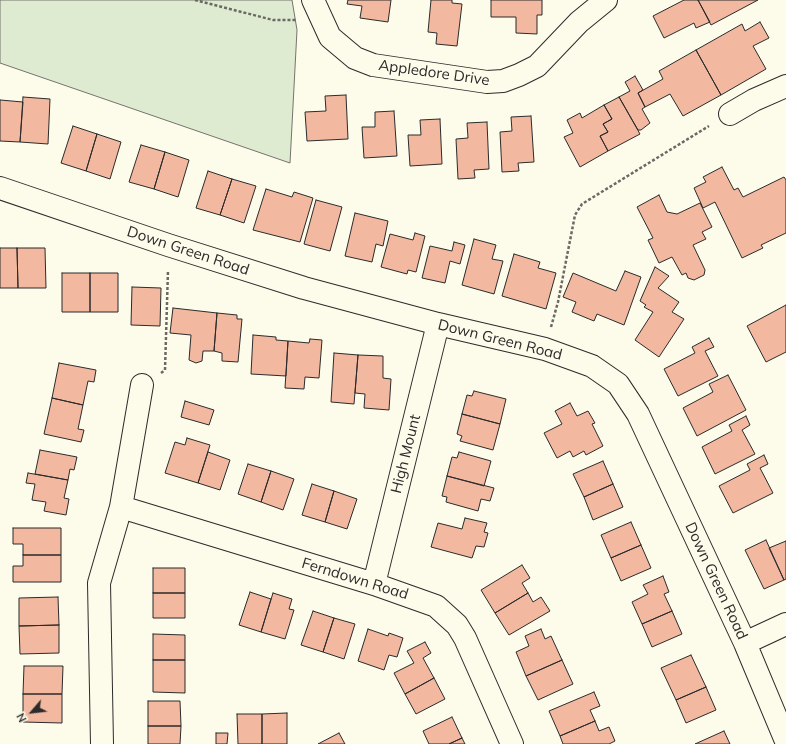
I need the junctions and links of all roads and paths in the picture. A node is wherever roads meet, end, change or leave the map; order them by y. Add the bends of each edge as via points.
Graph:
1 (196, 0) edge
2 (606, 0) edge
3 (317, 9) edge
4 (786, 86) edge
5 (730, 114) joint
6 (0, 188) edge
7 (168, 245) junction
8 (438, 324) junction
9 (545, 349) junction
10 (142, 385) joint
11 (121, 507) junction
12 (374, 584) junction
13 (786, 624) edge
14 (745, 643) junction
15 (786, 741) edge
16 (102, 744) edge
17 (512, 744) edge

1 - 3 path via 273,20
2 - 3 street, Appledore Drive via 579,22 537,66 503,81 487,82 373,65 355,58 330,37
4 - 5 street
5 - 9 path via 582,204 575,215 558,302
6 - 7 street, Down Green Road
7 - 8 street, Down Green Road via 304,288
7 - 10 path via 165,370
8 - 9 street, Down Green Road
8 - 12 street, High Mount
9 - 14 street, Down Green Road via 592,366 618,384 638,414
10 - 11 street
11 - 12 street, Ferndown Road
11 - 16 street via 100,583
12 - 17 street, Ferndown Road via 436,606 457,625
13 - 14 street
14 - 15 street, Down Green Road

